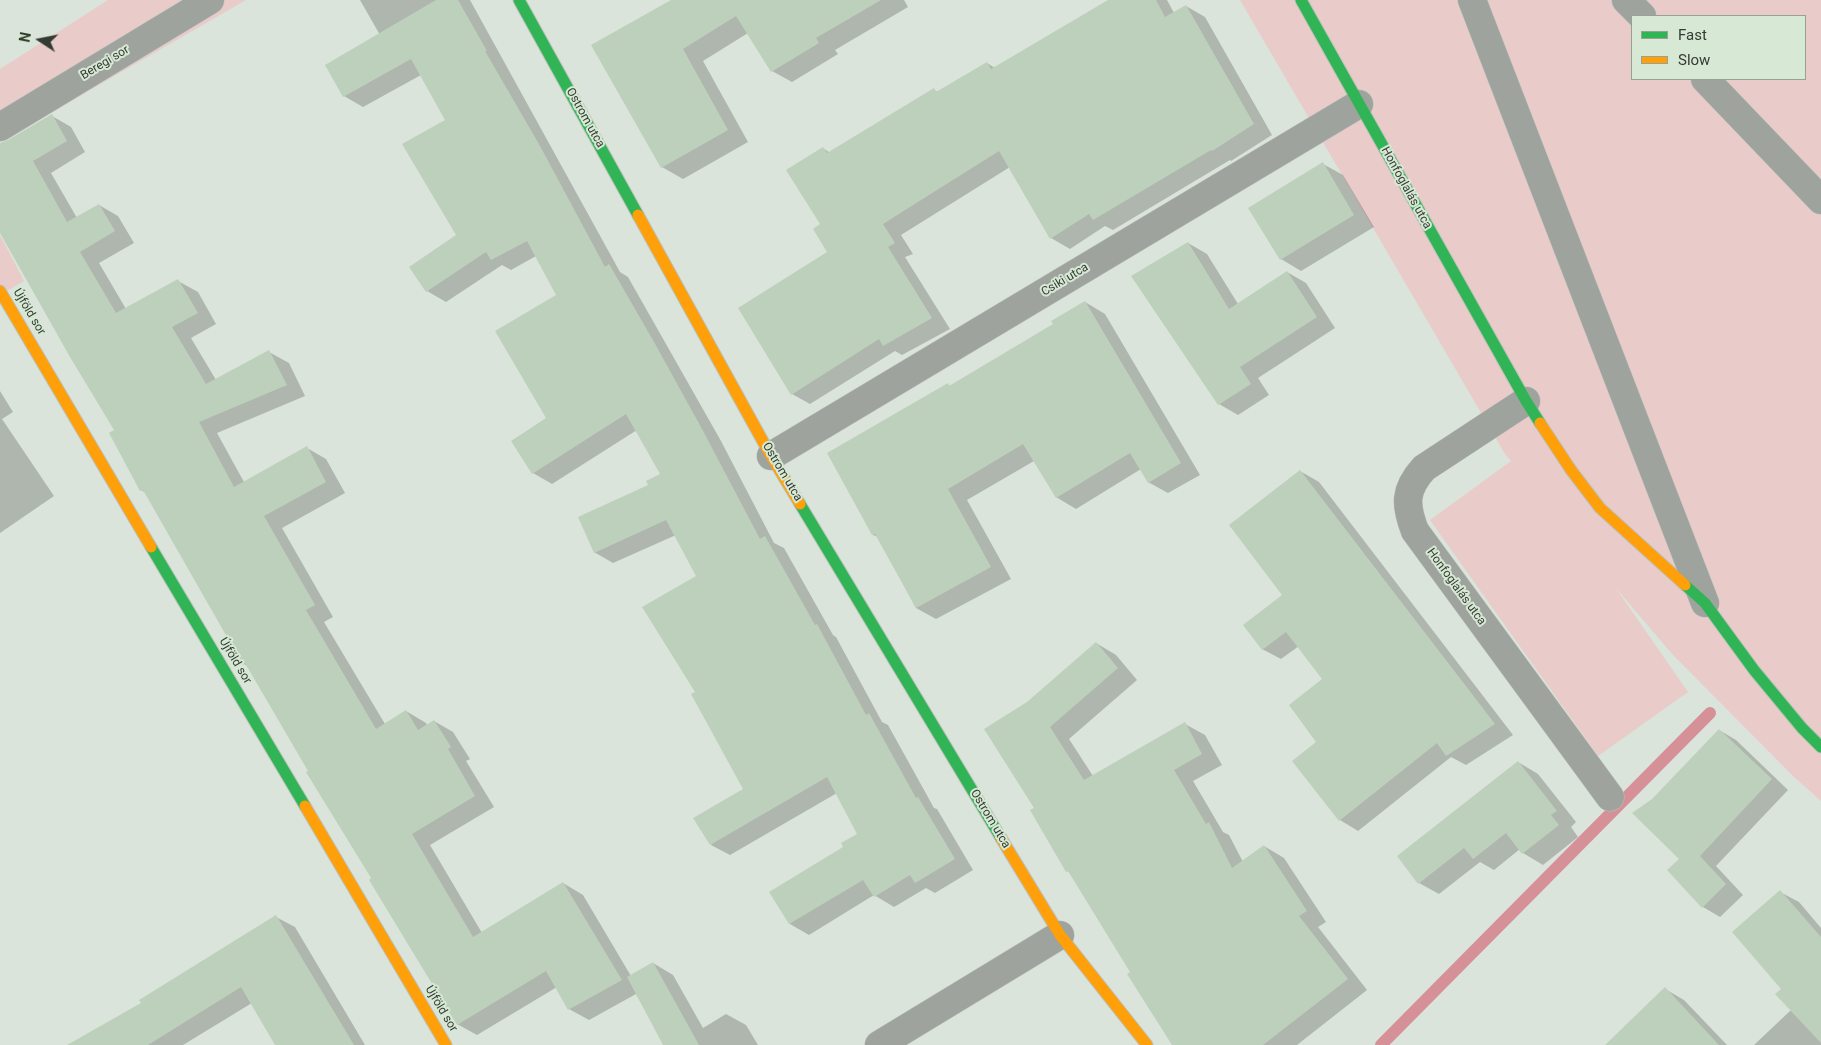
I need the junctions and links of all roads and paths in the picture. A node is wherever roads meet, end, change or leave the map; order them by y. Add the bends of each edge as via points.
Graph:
1 (210, 0) edge
2 (520, 0) edge
3 (1301, 0) edge
4 (1472, 0) edge
5 (1626, 0) edge
6 (1641, 15) edge
7 (1706, 80) edge
8 (1360, 104) junction
9 (0, 127) edge
10 (1821, 200) edge
11 (0, 291) edge
12 (1526, 401) junction
13 (771, 456) junction
14 (1705, 603) junction
15 (1821, 747) edge
16 (1610, 797) dead end
17 (1060, 935) junction
18 (446, 1045) edge
19 (879, 1045) edge
20 (1147, 1045) edge

1 - 9 street, Beregi sor
2 - 13 street, Ostrom utca
3 - 8 street, Honfoglalás utca
4 - 14 street
5 - 6 street
7 - 10 street
8 - 12 street, Honfoglalás utca
8 - 13 street, Csiki utca
11 - 18 street, Újföld sor
12 - 14 street, Honfoglalás utca via 1600,508
12 - 16 street, Honfoglalás utca via 1424,468 1410,487 1408,508 1416,531
13 - 17 street, Ostrom utca
14 - 15 street, Honfoglalás utca via 1754,670
17 - 19 street
17 - 20 street, Ostrom utca

